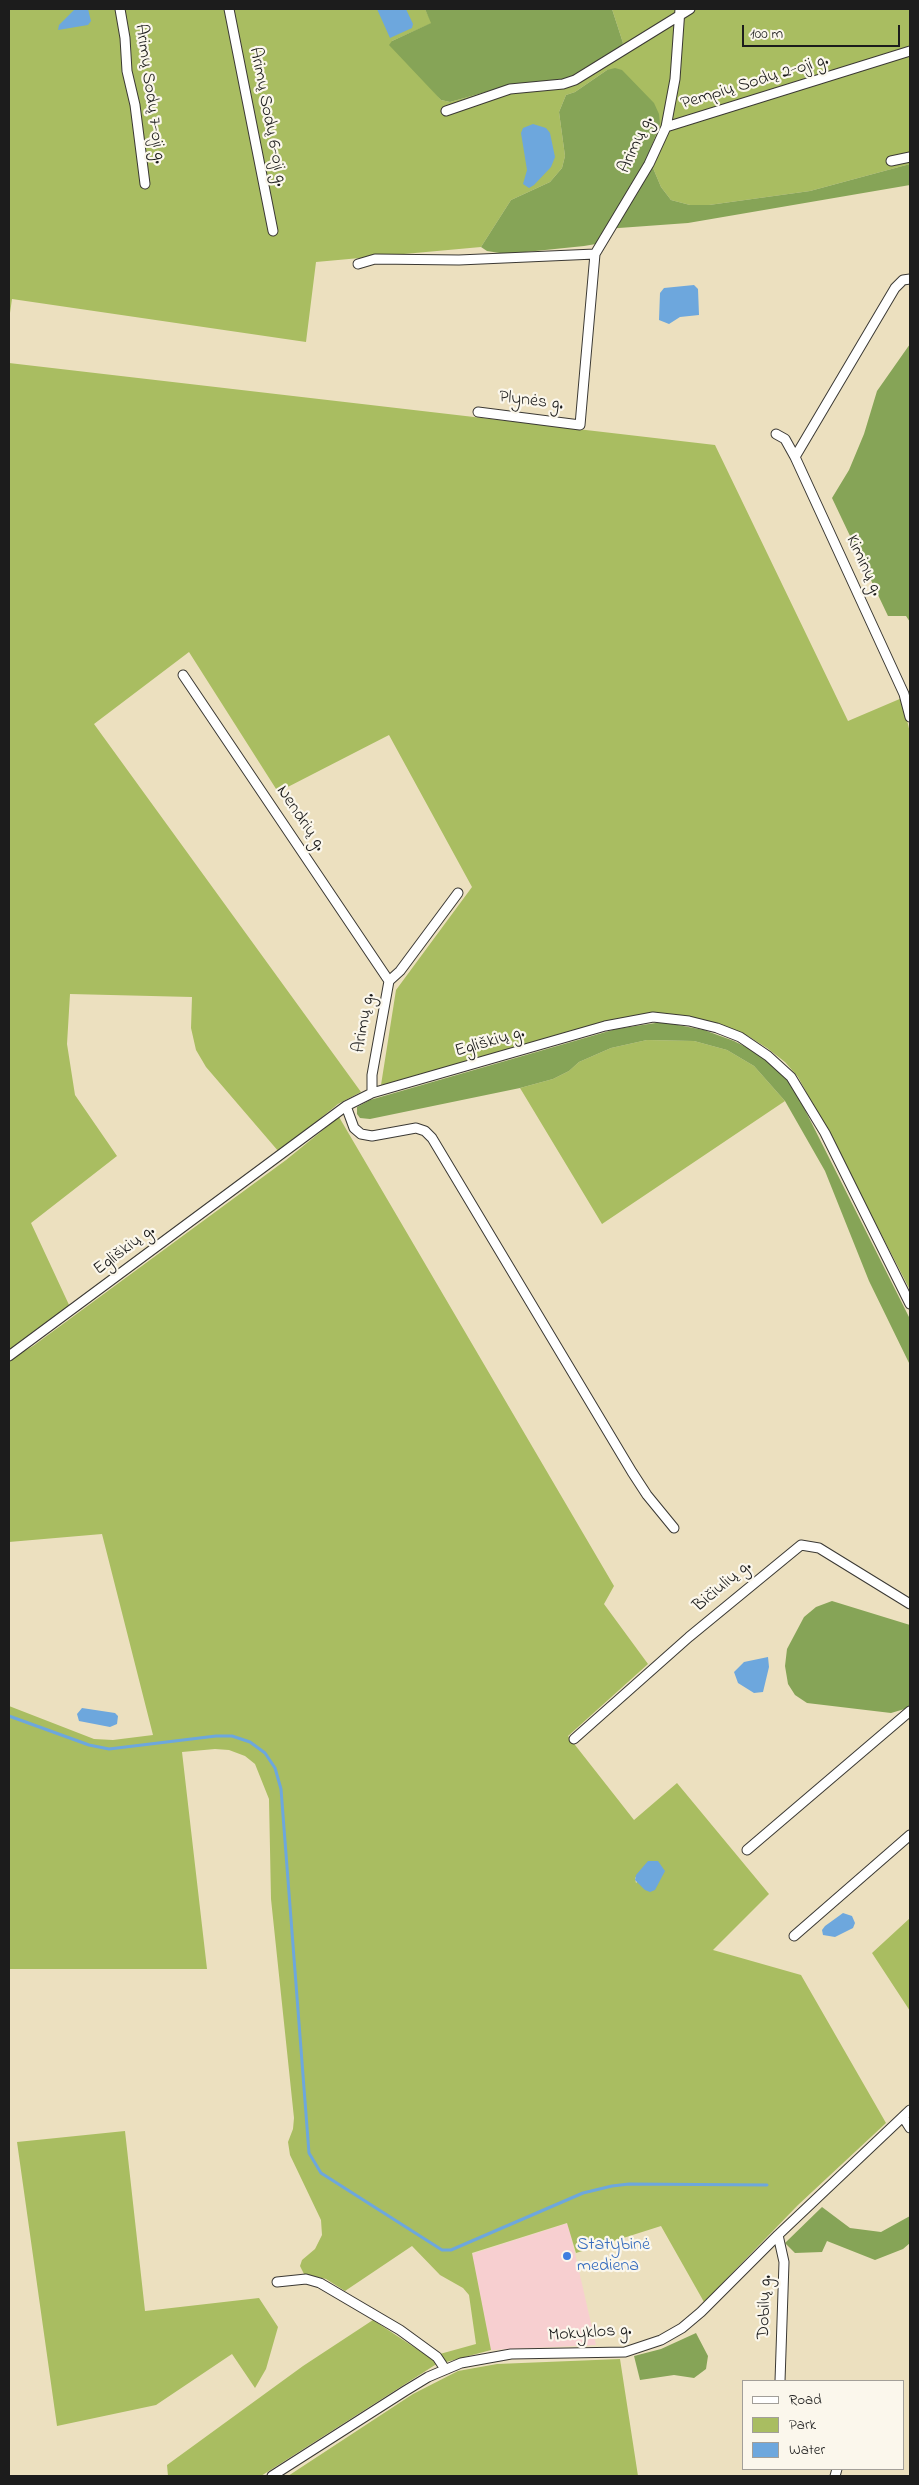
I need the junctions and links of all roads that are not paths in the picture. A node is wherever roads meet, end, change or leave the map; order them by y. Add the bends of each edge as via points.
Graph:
1 (120, 9) edge
2 (228, 9) edge
3 (690, 9) edge
4 (680, 13) edge
5 (910, 51) edge
6 (446, 111) dead end
7 (666, 127) junction
8 (910, 157) edge
9 (891, 161) dead end
10 (145, 184) dead end
11 (273, 231) dead end
12 (595, 254) junction
13 (358, 264) dead end
14 (910, 279) edge
15 (478, 412) dead end
16 (580, 424) joint
17 (776, 434) dead end
18 (795, 457) junction
19 (183, 675) dead end
20 (910, 717) edge
21 (458, 893) dead end
22 (389, 981) junction
23 (372, 1093) junction
24 (346, 1106) junction
25 (910, 1304) edge
26 (9, 1356) edge
27 (674, 1528) dead end
28 (910, 1604) edge
29 (910, 1711) edge
30 (574, 1738) dead end
31 (910, 1835) edge
32 (747, 1850) dead end
33 (794, 1936) dead end
34 (910, 2110) edge
35 (903, 2117) junction
36 (910, 2128) edge
37 (778, 2235) junction
38 (277, 2282) dead end
39 (445, 2369) junction
40 (780, 2380) edge
41 (272, 2476) edge

1 - 10 street, Arimų Sodų 7-oji g.
2 - 11 street, Arimų Sodų 6-oji g.
3 - 4 street
4 - 6 street via 575,80 510,89
4 - 7 street, Arimų g. via 675,79
5 - 7 street, Pempių Sodų 2-oji g.
7 - 12 street, Arimų g. via 649,164
8 - 9 street
12 - 13 street via 459,260 375,259
12 - 16 street, Arimų g.
14 - 18 street via 903,280 895,288
15 - 16 street, Plynės g.
17 - 18 street, Kiminų g. via 785,439
18 - 20 street, Kiminų g. via 904,694
19 - 22 street, Nendrių g.
21 - 22 street, Arimų g.
22 - 23 street, Arimų g. via 372,1075
23 - 24 street, Egliškių g.
23 - 25 street, Egliškių g. via 635,1020 669,1018 718,1028 740,1037 791,1077 825,1133
24 - 26 street, Egliškių g.
24 - 27 street via 354,1128 361,1134 372,1136 416,1128 432,1138 632,1472
28 - 30 street, Bičiulių g. via 819,1548 801,1544
29 - 32 street
31 - 33 street
34 - 35 street, Mokyklos g.
35 - 36 street
35 - 37 street, Mokyklos g.
37 - 39 street, Mokyklos g. via 701,2312 661,2340 625,2352 500,2354
37 - 40 street, Dobilų g. via 784,2262
38 - 39 street via 306,2280 320,2283 400,2330 437,2357
39 - 41 street, Mokyklos g.

